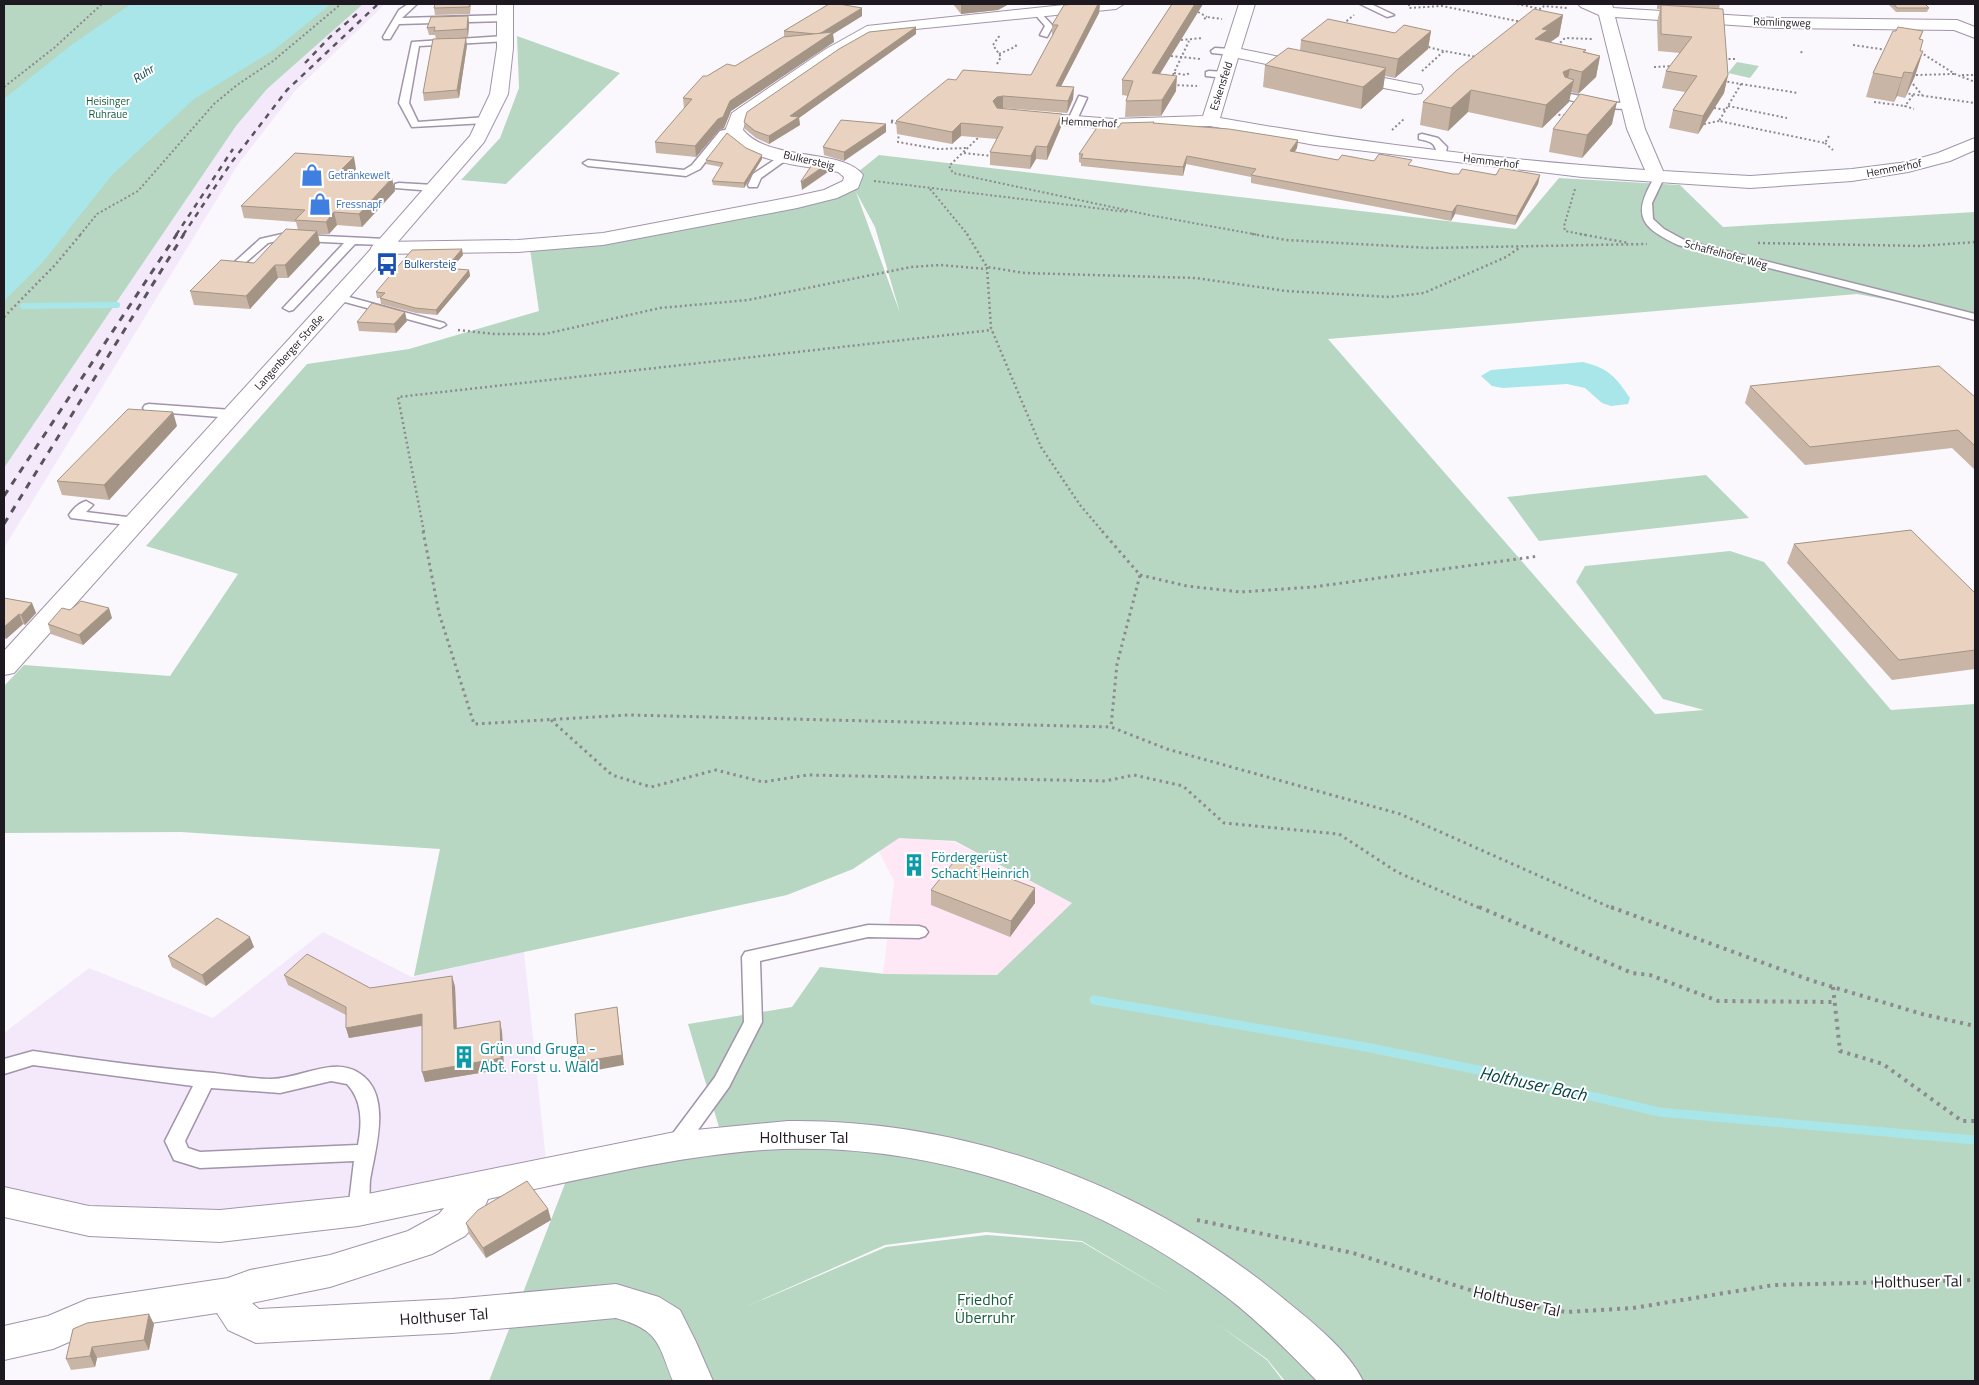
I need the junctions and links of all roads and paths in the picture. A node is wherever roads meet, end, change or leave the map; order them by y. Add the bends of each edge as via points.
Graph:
1 (102, 4) edge
2 (341, 4) edge
3 (413, 4) edge
4 (1116, 4) edge
5 (1247, 4) edge
6 (1364, 4) edge
7 (1409, 4) edge
8 (1445, 4) edge
9 (1516, 4) edge
10 (1537, 4) edge
11 (1442, 6) junction
12 (1533, 7) junction
13 (1599, 7) edge
14 (1952, 7) dead end
15 (1037, 12) junction
16 (1198, 12) dead end
17 (1357, 13) dead end
18 (1390, 15) dead end
19 (1207, 17) dead end
20 (1223, 19) dead end
21 (505, 20) edge
22 (398, 21) junction
23 (1957, 25) junction
24 (1340, 26) edge
25 (1219, 27) dead end
26 (1518, 28) edge
27 (1004, 30) dead end
28 (1975, 33) edge
29 (1044, 35) dead end
30 (387, 37) dead end
31 (1558, 37) edge
32 (1205, 38) dead end
33 (1565, 38) junction
34 (1181, 40) edge
35 (1188, 41) junction
36 (1612, 41) junction
37 (1018, 43) dead end
38 (1848, 44) dead end
39 (1417, 45) edge
40 (1555, 48) edge
41 (1892, 49) edge
42 (1223, 51) junction
43 (1444, 51) junction
44 (1919, 51) edge
45 (999, 54) junction
46 (1477, 57) edge
47 (1719, 58) edge
48 (1736, 59) dead end
49 (997, 64) dead end
50 (1674, 65) edge
51 (1654, 67) dead end
52 (1191, 72) dead end
53 (1173, 74) junction
54 (1955, 74) junction
55 (1975, 74) edge
56 (1166, 75) edge
57 (1916, 75) edge
58 (1961, 75) junction
59 (1218, 79) junction
60 (1720, 80) edge
61 (1975, 82) edge
62 (1741, 84) junction
63 (1913, 84) edge
64 (4, 88) edge
65 (1415, 89) joint
66 (1900, 92) edge
67 (1798, 93) dead end
68 (1913, 95) junction
69 (1565, 96) edge
70 (1923, 96) junction
71 (1082, 98) dead end
72 (1874, 102) dead end
73 (1975, 103) edge
74 (1630, 105) junction
75 (1728, 106) junction
76 (1904, 106) junction
77 (1714, 108) edge
78 (1914, 109) edge
79 (1726, 110) junction
80 (1551, 113) edge
81 (1003, 114) joint
82 (1571, 115) edge
83 (1787, 118) dead end
84 (1404, 119) dead end
85 (486, 120) junction
86 (893, 120) dead end
87 (1210, 120) junction
88 (1719, 121) junction
89 (1072, 122) junction
90 (1704, 124) edge
91 (1758, 129) junction
92 (1392, 130) dead end
93 (734, 131) junction
94 (1753, 134) dead end
95 (1830, 134) dead end
96 (1422, 137) edge
97 (1824, 142) junction
98 (1975, 143) edge
99 (967, 148) junction
100 (1833, 150) dead end
101 (963, 152) junction
102 (788, 155) junction
103 (1442, 155) junction
104 (995, 156) edge
105 (588, 163) dead end
106 (1657, 177) junction
107 (854, 179) junction
108 (753, 185) dead end
109 (399, 186) dead end
110 (434, 188) junction
111 (930, 189) junction
112 (1574, 192) dead end
113 (1149, 214) junction
114 (353, 240) junction
115 (1975, 242) edge
116 (1682, 243) junction
117 (1757, 243) dead end
118 (1637, 244) junction
119 (384, 245) junction
120 (1520, 248) junction
121 (233, 268) edge
122 (987, 268) junction
123 (338, 297) junction
124 (290, 308) dead end
125 (4, 317) edge
126 (1975, 317) edge
127 (440, 325) joint
128 (992, 330) junction
129 (149, 408) edge
130 (232, 414) junction
131 (86, 505) dead end
132 (135, 522) junction
133 (1539, 556) dead end
134 (1140, 575) junction
135 (4, 667) edge
136 (551, 720) junction
137 (1111, 727) junction
138 (919, 932) dead end
139 (1833, 987) junction
140 (1835, 1002) junction
141 (1975, 1026) edge
142 (4, 1067) edge
143 (206, 1080) junction
144 (1975, 1121) edge
145 (675, 1146) junction
146 (365, 1154) junction
147 (474, 1186) junction
148 (4, 1202) edge
149 (358, 1211) junction
150 (1193, 1219) dead end
151 (1975, 1280) edge
152 (231, 1294) junction
153 (4, 1343) edge
154 (693, 1381) edge
155 (1343, 1381) edge

1 - 64 path
2 - 125 path via 273,61 214,104 138,191 97,214 55,265
3 - 22 lane via 402,12
4 - 15 street
5 - 42 street, Eskensfeld
6 - 18 lane
7 - 11 path via 1409,8
8 - 11 path
9 - 12 path
10 - 12 path
11 - 26 path via 1524,22
12 - 13 path
13 - 23 street, Römlingweg via 1819,26
13 - 36 street
14 - 23 street via 1966,19
15 - 29 lane via 1049,26
15 - 93 street via 919,17 861,34 747,109 738,117
16 - 19 path
17 - 24 path
20 - 25 path
21 - 22 lane
21 - 85 street, Langenberger Straße via 499,94
21 - 85 lane via 414,44 404,103 415,125
22 - 30 lane
23 - 28 street
27 - 45 path via 993,45
31 - 33 path
32 - 35 path
33 - 36 path
33 - 40 path
34 - 35 path
35 - 53 path
36 - 74 street
37 - 45 path
38 - 41 path
39 - 43 path
42 - 59 street, Eskensfeld
42 - 65 street, Eskensfeld
43 - 46 path
43 - 65 path via 1416,77 1425,79
44 - 54 path
45 - 49 path via 1001,57
47 - 48 path
50 - 51 path
52 - 53 path
53 - 56 path
53 - 59 path via 1168,85
54 - 57 path
54 - 58 path
55 - 58 path
58 - 61 path
59 - 87 street, Eskensfeld
60 - 62 path
62 - 67 path
62 - 75 path
63 - 70 path
66 - 68 path
68 - 70 path
68 - 76 path
69 - 74 lane via 1616,106
70 - 73 path
71 - 89 lane
72 - 76 path
74 - 106 street via 1636,129
75 - 79 path
75 - 83 path
76 - 78 path
77 - 79 path
79 - 88 path
80 - 82 path
81 - 89 street, Hemmerhof
81 - 99 path
84 - 92 path
85 - 110 street, Langenberger Straße via 478,138
86 - 99 path via 890,122 900,124 898,142 938,149
87 - 89 street, Hemmerhof
87 - 103 street, Hemmerhof via 1280,135
88 - 90 path
88 - 91 path
91 - 94 path
91 - 97 path
93 - 102 street, Bulkersteig via 742,142
93 - 105 lane via 723,133 696,167 686,173
95 - 97 path
96 - 103 lane via 1435,140 1442,147
97 - 100 path
98 - 106 street, Hemmerhof via 1944,157 1908,167 1852,175 1750,182
99 - 101 path
101 - 104 path
101 - 113 path via 949,166 953,173
102 - 107 street, Bulkersteig via 844,168 854,175
102 - 108 lane via 758,176
103 - 106 street, Hemmerhof
106 - 116 lane, Schaffelhofer Weg via 1646,198 1644,210 1652,225
107 - 111 path
107 - 119 street, Bulkersteig via 846,188 822,196 727,218 603,239 518,246
109 - 110 lane
110 - 119 street, Langenberger Straße
111 - 113 path
111 - 122 path via 964,228
112 - 118 path via 1565,231
113 - 120 path via 1286,240 1420,248
114 - 119 lane
114 - 121 lane via 299,237 264,241
114 - 124 lane
115 - 117 path via 1921,246
116 - 118 path
116 - 126 lane, Schaffelhofer Weg
118 - 120 path
119 - 123 street, Langenberger Straße
120 - 122 path via 1424,293 1389,297 1286,291 1196,278 1025,273
122 - 127 path via 919,266 748,300 660,308 545,334 494,334
122 - 128 path
123 - 127 lane
123 - 130 street, Langenberger Straße
128 - 134 path via 1041,447 1080,505
128 - 136 path via 398,397 439,613 474,724
129 - 130 lane
130 - 132 street, Langenberger Straße
131 - 132 lane via 76,515
132 - 135 street, Langenberger Straße
133 - 134 path via 1342,583 1240,592 1187,586
134 - 137 path via 1117,664
136 - 137 path via 629,715
136 - 140 path via 612,775 650,787 716,770 763,782 808,775 1105,781 1134,775 1175,784 1183,786 1224,823 1338,834 1397,872 1632,972 1718,1001
137 - 139 path via 1168,749 1400,814 1633,917
138 - 145 lane via 868,932 751,957 753,1022 722,1082
139 - 140 path
139 - 141 path
140 - 144 path via 1840,1051 1883,1064 1962,1120
142 - 143 lane via 33,1058
143 - 146 lane via 281,1088 326,1074 349,1076 359,1084 369,1106
143 - 146 lane via 175,1141 181,1154 200,1160
145 - 147 street, Holthuser Tal
145 - 155 street, Holthuser Tal via 728,1138 791,1134 855,1136 964,1155 1028,1174 1126,1213 1227,1275 1275,1313
146 - 149 lane
147 - 149 street, Holthuser Tal
147 - 152 street via 466,1209 452,1225 419,1243 330,1271 250,1286
148 - 149 street, Holthuser Tal via 89,1221 220,1226
150 - 151 path, Holthuser Tal via 1353,1253 1505,1302 1566,1312 1633,1308 1774,1285
152 - 153 street via 88,1316 53,1332
152 - 154 street, Holthuser Tal via 232,1309 239,1318 256,1326 452,1316 616,1301 645,1308 666,1322

